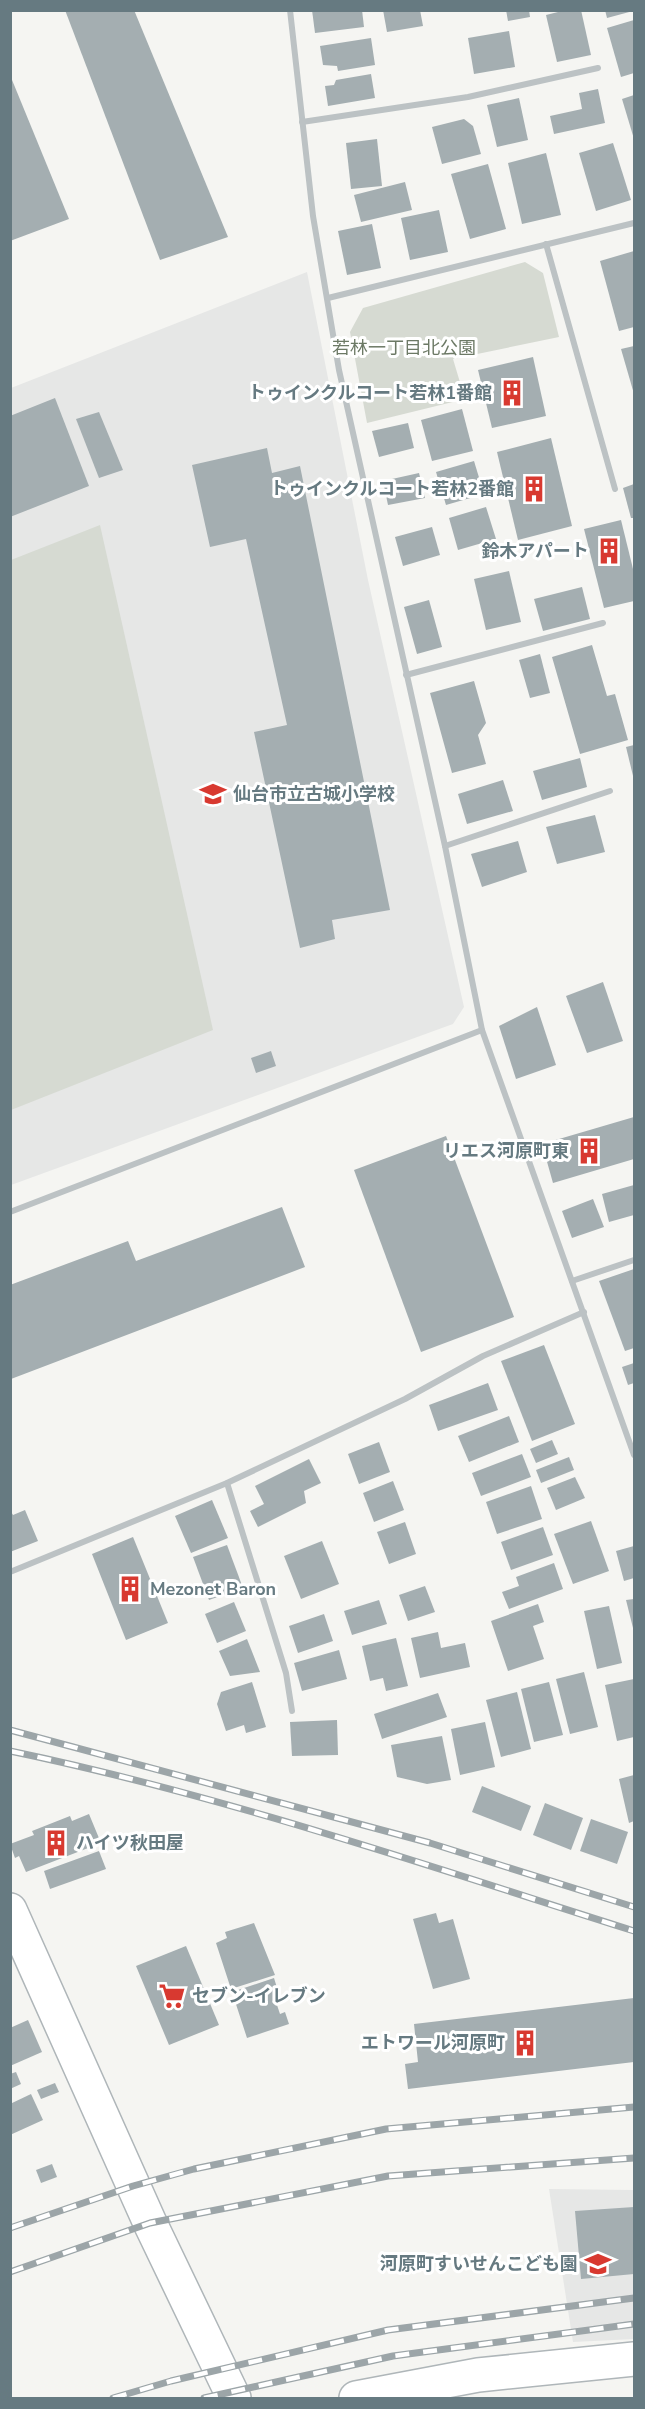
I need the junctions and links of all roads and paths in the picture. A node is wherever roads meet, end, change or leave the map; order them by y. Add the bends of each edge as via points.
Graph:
1 (290, 10) edge
2 (598, 68) dead end
3 (302, 122) junction
4 (634, 223) edge
5 (546, 244) junction
6 (328, 298) junction
7 (615, 489) dead end
8 (603, 623) dead end
9 (406, 675) junction
10 (610, 791) dead end
11 (445, 846) junction
12 (482, 1030) junction
13 (10, 1212) edge
14 (634, 1260) edge
15 (572, 1281) junction
16 (584, 1312) junction
17 (634, 1455) edge
18 (227, 1483) junction
19 (10, 1572) edge
20 (292, 1711) dead end
21 (10, 1910) edge
22 (634, 2359) edge
23 (234, 2398) edge
24 (356, 2398) edge

1 - 3 street
2 - 3 street via 468,97
3 - 6 street
4 - 5 street
5 - 6 street
5 - 7 street
6 - 9 street via 339,370
8 - 9 street
9 - 11 street
10 - 11 street
11 - 12 street
12 - 13 street
12 - 15 street
14 - 15 street
15 - 16 street
16 - 17 street
16 - 18 street via 483,1356 405,1399
18 - 19 street
18 - 20 street via 286,1673
21 - 23 street via 150,2223
22 - 24 street via 478,2374

